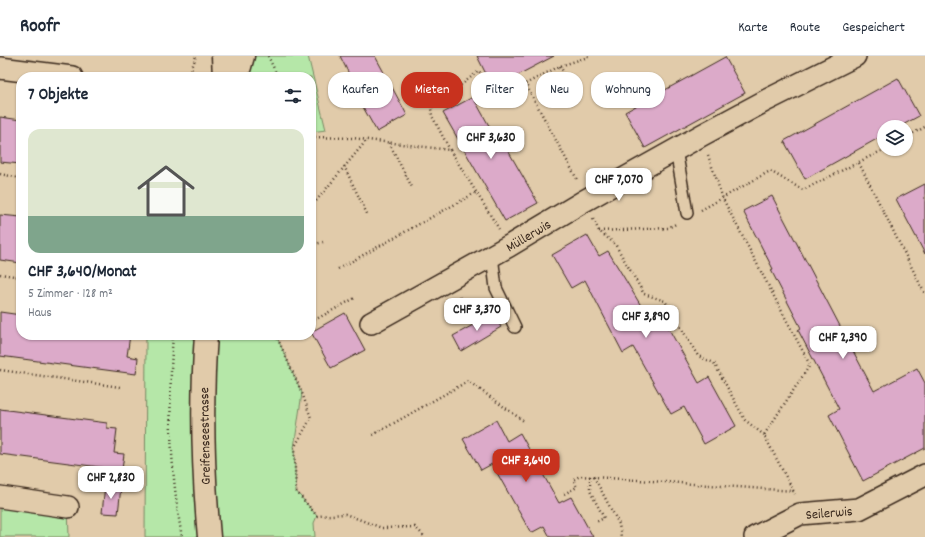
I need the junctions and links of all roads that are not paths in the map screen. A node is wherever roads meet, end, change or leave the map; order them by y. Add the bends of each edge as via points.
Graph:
1 (223, 56) edge
2 (243, 56) edge
3 (855, 56) edge
4 (0, 68) edge
5 (32, 72) edge
6 (224, 72) edge
7 (238, 72) edge
8 (676, 150) junction
9 (688, 216) road end
10 (501, 251) junction
11 (371, 324) dead end
12 (515, 327) dead end
13 (206, 340) edge
14 (925, 475) edge
15 (0, 497) edge
16 (68, 507) dead end
17 (209, 537) edge
18 (754, 537) edge

1 - 6 street
2 - 7 street
3 - 8 street, Müllerwis
4 - 5 street
8 - 9 lane
8 - 10 street, Müllerwis
10 - 11 street, Müllerwis
10 - 12 lane via 496,288
13 - 17 street, Greifenseestrasse via 203,379 204,477
14 - 18 street, Seilerwis via 859,509 800,514
15 - 16 street

